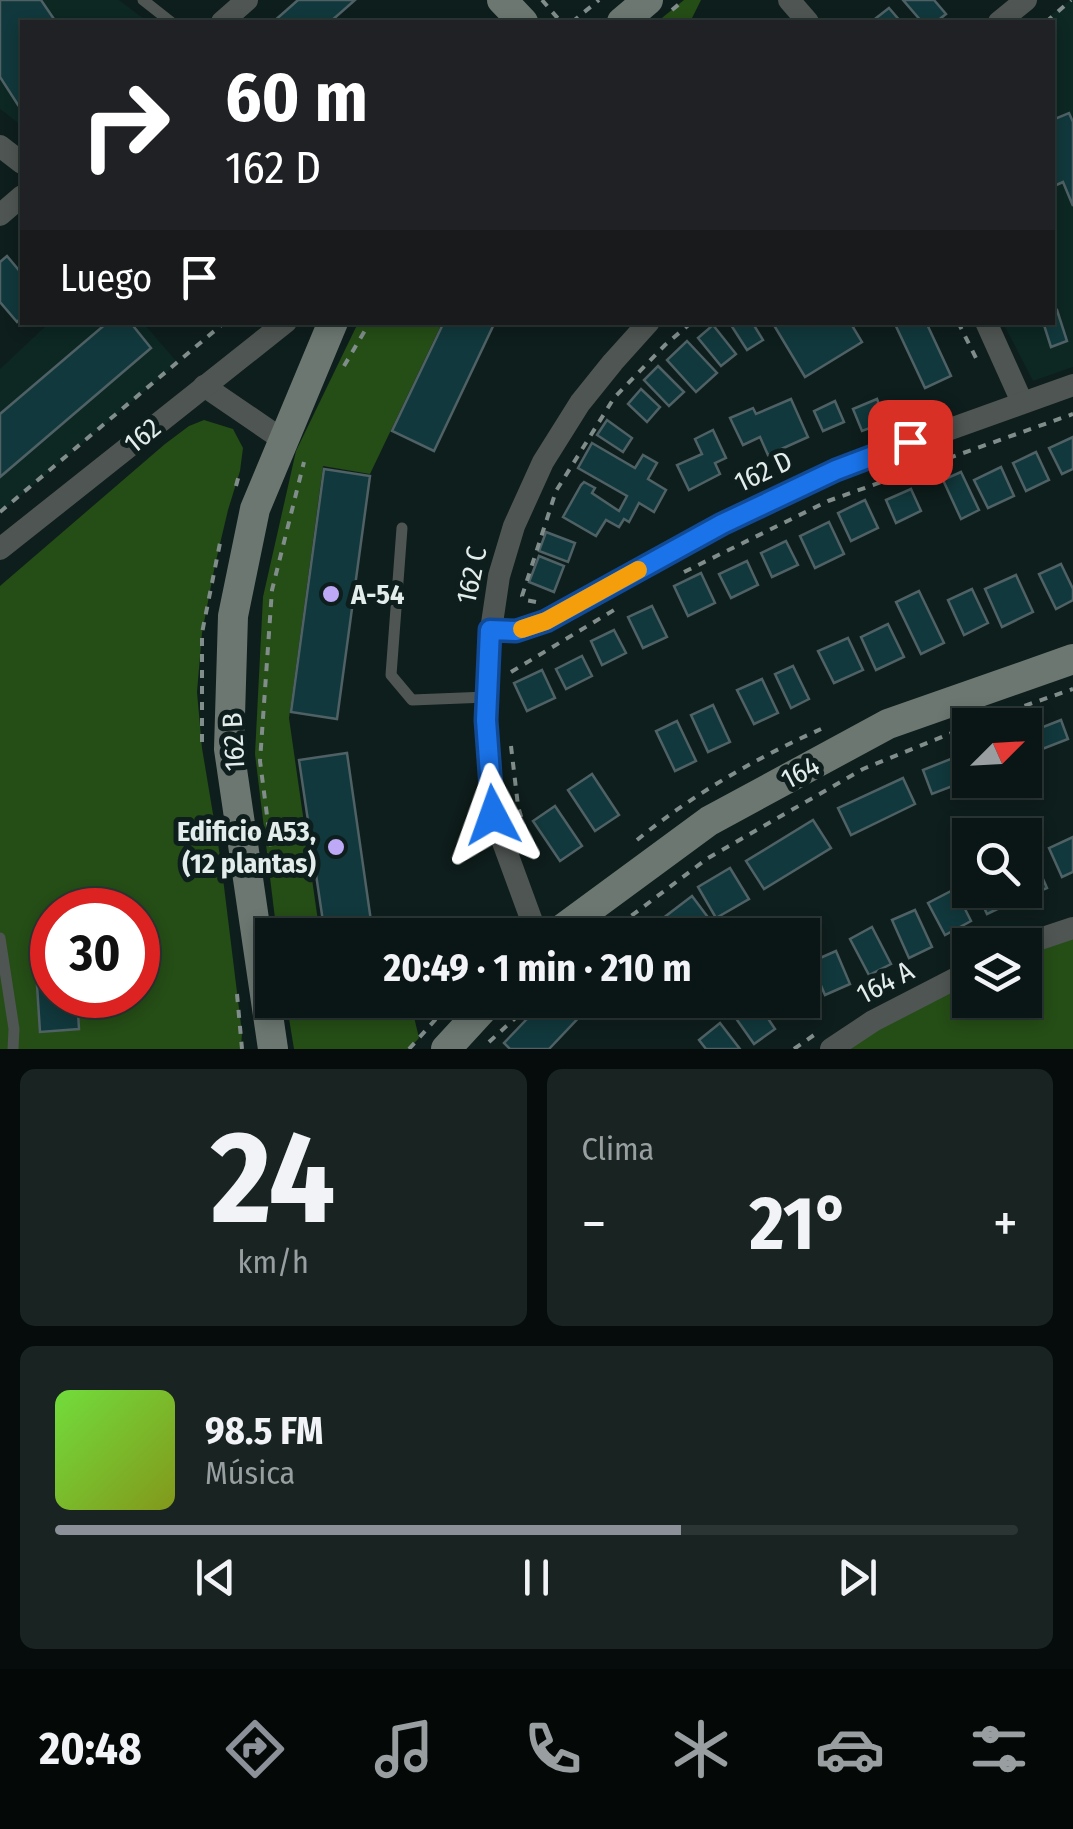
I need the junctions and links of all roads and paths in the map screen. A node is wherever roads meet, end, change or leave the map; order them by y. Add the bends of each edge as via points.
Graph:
1 (144, 0) edge
2 (247, 0) edge
3 (502, 0) edge
4 (542, 0) edge
5 (598, 0) edge
6 (648, 0) edge
7 (790, 0) edge
8 (1026, 0) edge
9 (1071, 0) edge
10 (169, 20) edge
11 (224, 20) edge
12 (521, 20) edge
13 (559, 20) edge
14 (574, 20) edge
15 (624, 20) edge
16 (806, 20) edge
17 (1001, 20) edge
18 (1048, 20) edge
19 (20, 198) edge
20 (0, 215) edge
21 (221, 325) edge
22 (282, 325) edge
23 (332, 325) edge
24 (368, 325) edge
25 (646, 325) edge
26 (689, 325) edge
27 (960, 325) edge
28 (987, 325) edge
29 (344, 366) dead end
30 (984, 372) dead end
31 (1073, 385) edge
32 (204, 386) junction
33 (1022, 402) junction
34 (1073, 414) edge
35 (296, 443) junction
36 (0, 512) edge
37 (402, 528) dead end
38 (0, 549) edge
39 (676, 576) dead end
40 (541, 603) dead end
41 (626, 604) dead end
42 (490, 630) junction
43 (1073, 659) edge
44 (510, 672) dead end
45 (1073, 689) edge
46 (487, 697) junction
47 (832, 724) dead end
48 (510, 738) dead end
49 (631, 846) dead end
50 (532, 854) dead end
51 (275, 877) dead end
52 (531, 918) edge
53 (577, 918) edge
54 (629, 918) edge
55 (1073, 928) edge
56 (0, 938) edge
57 (1042, 938) edge
58 (952, 980) edge
59 (437, 1018) edge
60 (474, 1018) edge
61 (516, 1018) edge
62 (13, 1049) edge
63 (273, 1049) edge
64 (409, 1049) edge
65 (446, 1049) edge
66 (482, 1049) edge
67 (831, 1049) edge

1 - 10 lane
2 - 11 street
3 - 12 main road
4 - 13 path
5 - 14 path
6 - 15 main road
7 - 16 street
8 - 17 street
9 - 18 path
19 - 20 street
21 - 36 path
22 - 32 street, 162
23 - 35 main road, 162 B
24 - 29 path
25 - 42 street, 162 C via 580,402 543,462 514,526
26 - 40 path via 614,398 556,491 522,596
27 - 30 path
28 - 33 street
31 - 33 street, 162 D
32 - 35 street
32 - 38 street, 162
33 - 42 street, 162 D via 836,470 546,621 516,631
34 - 39 path via 828,502
35 - 51 path via 272,590 260,761
35 - 63 main road, 162 B via 256,509 233,616 229,749
37 - 46 lane via 391,676 412,700
41 - 44 path
42 - 46 street, 162 C
43 - 53 main road, 164 via 888,724 709,821
45 - 54 path via 863,769 708,858
46 - 52 street, 162 C via 493,815
47 - 49 path via 674,810
48 - 50 path
55 - 57 street
56 - 62 lane
58 - 67 street, 164 A
59 - 64 path
60 - 65 main road
61 - 66 path

